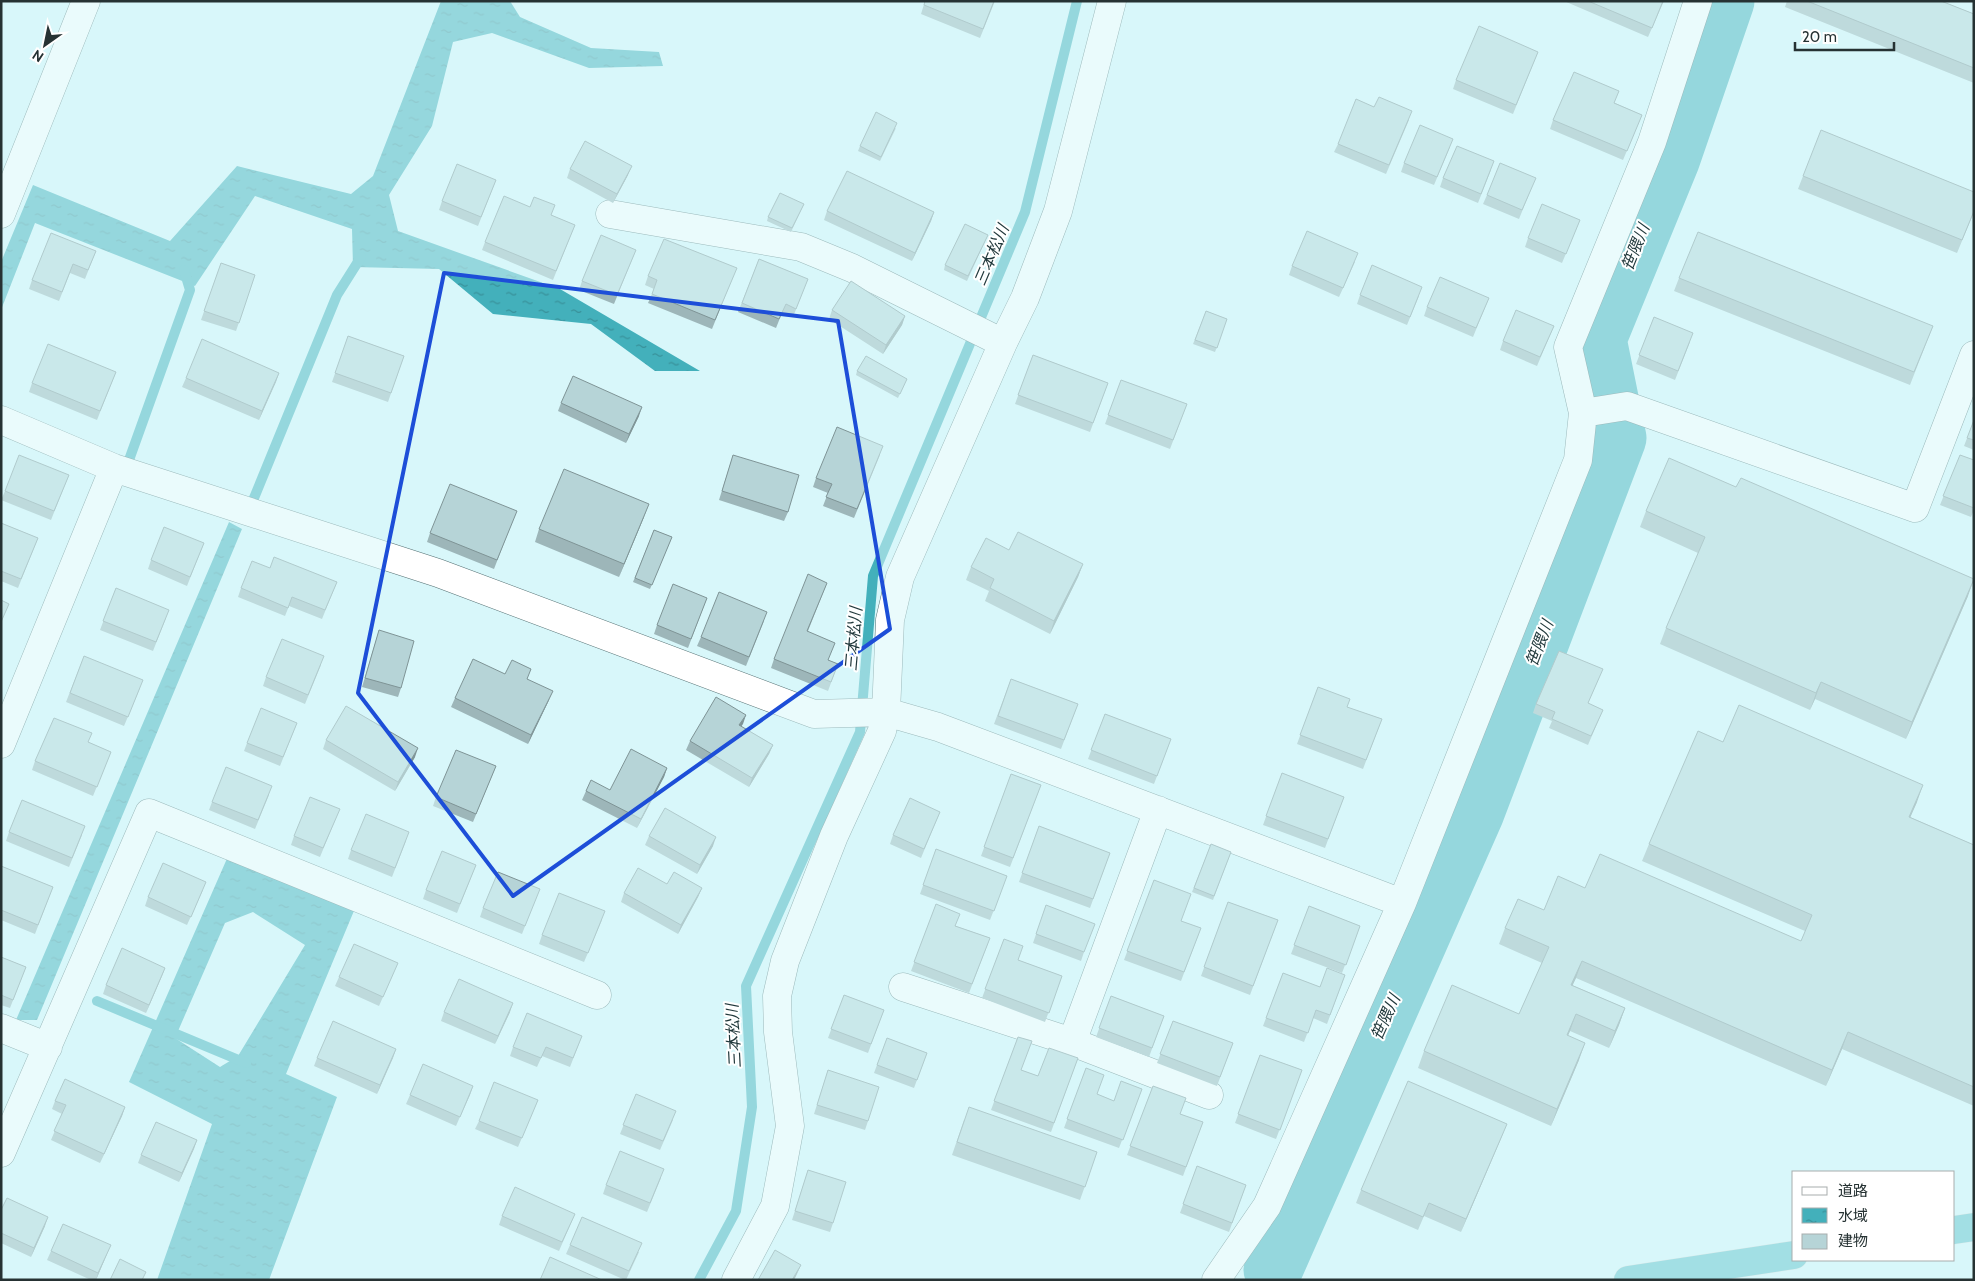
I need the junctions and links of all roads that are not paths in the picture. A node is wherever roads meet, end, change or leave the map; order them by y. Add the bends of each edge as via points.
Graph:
1 (86, 1) edge
2 (1112, 1) edge
3 (1698, 1) edge
4 (1, 214) edge
5 (610, 214) dead end
6 (1003, 343) junction
7 (1974, 354) edge
8 (1583, 413) junction
9 (1, 420) edge
10 (114, 468) junction
11 (886, 712) junction
12 (1, 744) edge
13 (1158, 810) junction
14 (1402, 902) junction
15 (903, 988) dead end
16 (597, 995) dead end
17 (1, 1028) edge
18 (1072, 1042) junction
19 (48, 1047) junction
20 (1210, 1095) dead end
21 (1, 1154) edge
22 (1974, 1227) edge
23 (1955, 1230) edge
24 (1792, 1255) edge
25 (736, 1280) edge
26 (1216, 1280) edge
27 (1628, 1280) edge

1 - 4 street
2 - 6 street via 1058,211 1025,298
3 - 8 street via 1652,142 1568,347
5 - 6 street via 802,246
6 - 11 street via 900,577 890,620
7 - 8 street via 1916,508 1627,406
8 - 14 street via 1578,460
9 - 10 street
10 - 11 street via 438,573 814,714
10 - 12 street
11 - 13 street via 938,727
11 - 25 street via 882,731 834,836 785,961 777,1005 790,1126 775,1206
13 - 14 street
13 - 18 street
14 - 26 street via 1267,1206
15 - 18 street
16 - 19 street via 149,813
17 - 19 street
18 - 20 street
19 - 21 street
22 - 23 highway
24 - 27 highway

